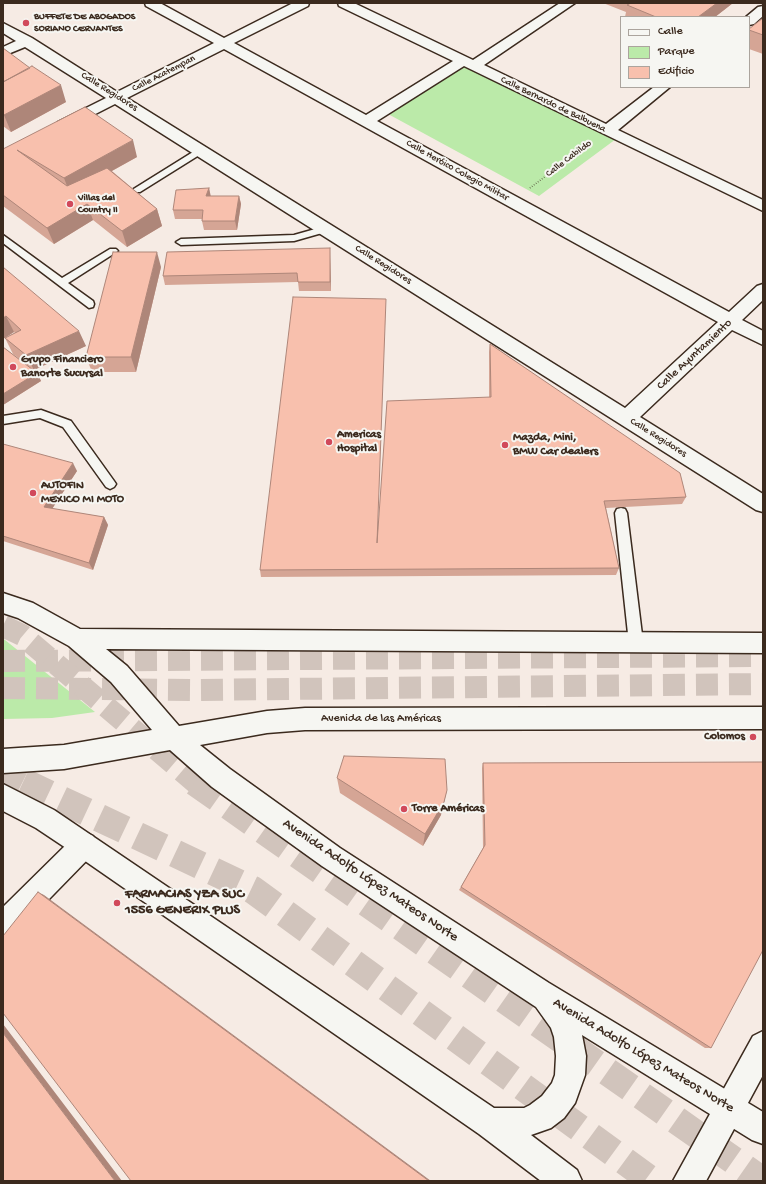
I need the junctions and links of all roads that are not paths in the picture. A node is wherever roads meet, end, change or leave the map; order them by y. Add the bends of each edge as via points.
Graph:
1 (151, 3) edge
2 (303, 3) edge
3 (344, 3) edge
4 (569, 3) edge
5 (763, 10) edge
6 (750, 20) edge
7 (3, 27) edge
8 (27, 41) junction
9 (224, 43) junction
10 (3, 52) edge
11 (468, 63) junction
12 (662, 88) edge
13 (118, 98) junction
14 (366, 121) junction
15 (607, 131) junction
16 (50, 132) edge
17 (201, 150) junction
18 (137, 190) dead end
19 (763, 206) edge
20 (326, 228) junction
21 (3, 238) edge
22 (181, 242) dead end
23 (113, 251) edge
24 (61, 283) junction
25 (763, 290) edge
26 (88, 304) dead end
27 (730, 322) junction
28 (763, 339) edge
29 (627, 418) junction
30 (3, 420) edge
31 (110, 484) dead end
32 (763, 504) edge
33 (621, 513) edge
34 (3, 603) edge
35 (77, 639) junction
36 (636, 643) junction
37 (763, 643) edge
38 (763, 718) edge
39 (175, 739) junction
40 (3, 761) edge
41 (3, 797) tunnel mouth
42 (84, 845) junction
43 (3, 926) edge
44 (539, 993) junction
45 (763, 1046) edge
46 (729, 1108) junction
47 (490, 1123) junction
48 (763, 1129) edge
49 (566, 1181) edge
50 (689, 1181) edge

1 - 9 street, Calle Heróico Colegio Militar
2 - 9 street, Calle Acatempan
3 - 11 street, Calle Bernardo de Balbuena
4 - 11 street
5 - 6 street
7 - 8 street, Calle Regidores
8 - 10 street
8 - 13 street, Calle Regidores
9 - 13 street, Calle Acatempan
9 - 14 street, Calle Heróico Colegio Militar
11 - 14 street
11 - 15 street, Calle Bernardo de Balbuena
12 - 15 street
13 - 16 street, Calle Acatempan
13 - 17 street, Calle Regidores
14 - 27 street, Calle Heróico Colegio Militar
15 - 19 street, Calle Bernardo de Balbuena
17 - 18 lane
17 - 20 street, Calle Regidores
20 - 22 lane via 294,238
20 - 29 street, Calle Regidores
21 - 24 lane
23 - 24 lane
24 - 26 lane
25 - 27 street, Calle Ayuntamiento
27 - 28 street, Calle Heróico Colegio Militar
27 - 29 street, Calle Ayuntamiento
29 - 32 street, Calle Regidores
30 - 31 lane via 41,414 68,424
33 - 36 lane
34 - 35 street, Avenida Adolfo López Mateos Norte via 25,610
35 - 36 street
35 - 39 street, Avenida Adolfo López Mateos Norte via 119,674
36 - 37 street
38 - 39 street, Avenida de las Américas via 304,719 266,722
39 - 40 street, Avenida de las Américas via 64,757
39 - 44 street, Avenida Adolfo López Mateos Norte via 221,778 331,857
41 - 42 street via 45,819
42 - 43 street
42 - 47 street
44 - 46 street, Avenida Adolfo López Mateos Norte
44 - 47 street via 552,1005 562,1020 568,1037 570,1075 564,1092 540,1117 524,1123
45 - 46 street
46 - 48 street, Avenida Adolfo López Mateos Norte
46 - 50 street
47 - 49 street

